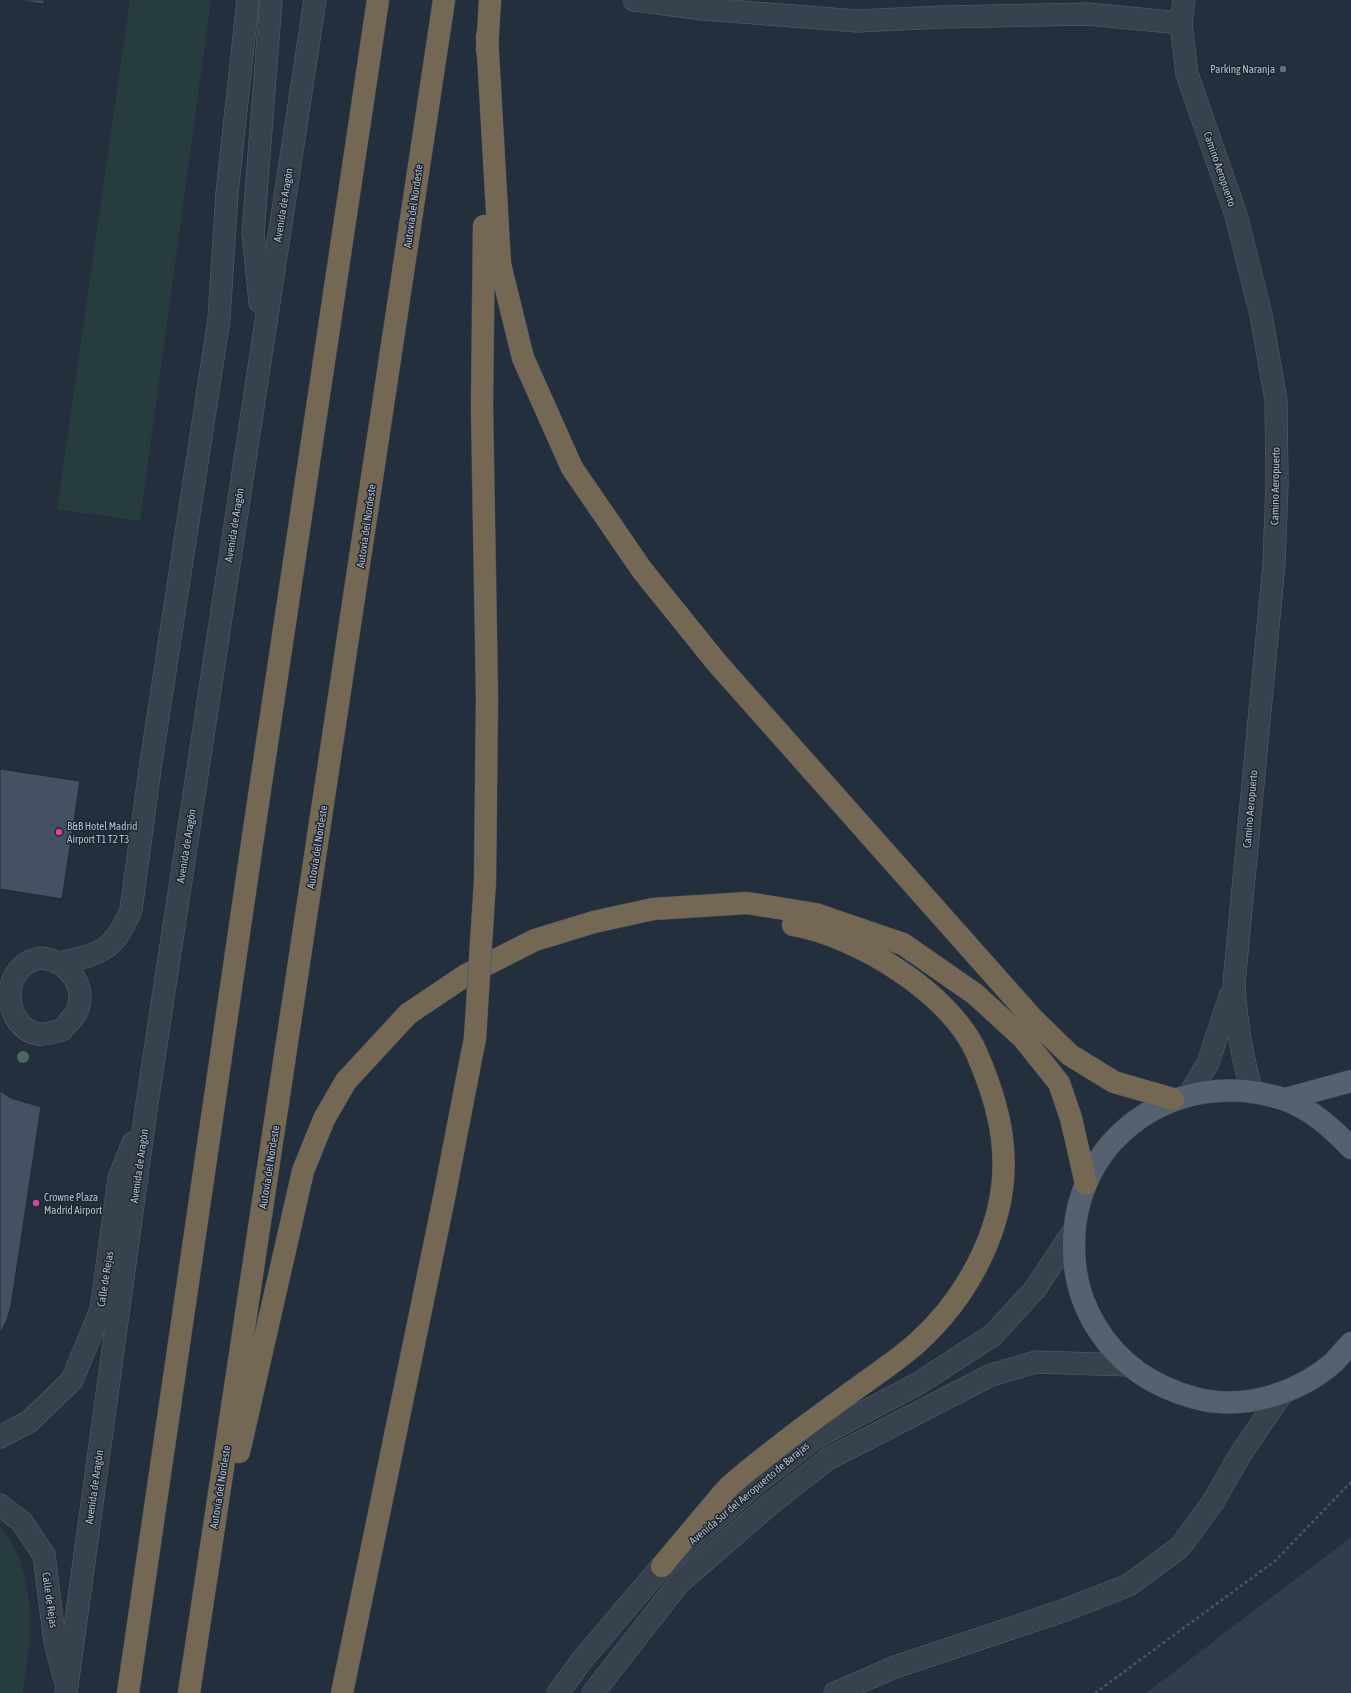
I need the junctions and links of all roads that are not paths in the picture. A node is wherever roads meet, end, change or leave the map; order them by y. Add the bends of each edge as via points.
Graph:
1 (248, 0) edge
2 (271, 0) edge
3 (315, 0) edge
4 (378, 0) edge
5 (444, 0) edge
6 (490, 0) edge
7 (634, 0) edge
8 (1184, 0) edge
9 (1181, 23) junction
10 (487, 36) junction
11 (263, 335) junction
12 (653, 909) junction
13 (59, 963) junction
14 (10, 967) edge
15 (1234, 983) junction
16 (5, 1015) edge
17 (1351, 1081) edge
18 (1252, 1091) junction
19 (1181, 1097) junction
20 (1284, 1099) junction
21 (146, 1110) junction
22 (1351, 1148) edge
23 (1086, 1184) junction
24 (1073, 1232) junction
25 (1351, 1343) edge
26 (1128, 1365) junction
27 (1282, 1393) junction
28 (0, 1437) edge
29 (0, 1505) edge
30 (662, 1566) junction
31 (199, 1625) junction
32 (66, 1690) edge
33 (128, 1693) edge
34 (189, 1693) edge
35 (342, 1693) edge
36 (558, 1693) edge
37 (593, 1693) edge
38 (835, 1693) edge

1 - 13 street via 227,193 219,318 131,910 112,944 99,953
2 - 11 street via 253,233
3 - 11 street, Avenida de Aragón
4 - 33 highway
5 - 31 highway, Autovía del Nordeste
6 - 10 highway
7 - 9 street via 703,9 857,21 942,16 1088,14
8 - 9 street, Camino Aeropuerto
9 - 15 street, Camino Aeropuerto via 1187,74 1236,215 1261,315 1276,400 1277,484 1274,564
10 - 19 highway via 500,264 523,358 572,468 642,570 717,663 1033,1019 1070,1055 1114,1082
10 - 35 highway, bridge via 482,407 487,697 484,881 475,1038
11 - 21 street, Avenida de Aragón
12 - 23 highway via 747,903 815,914 903,944 974,994 1023,1038 1059,1083 1071,1118
12 - 30 highway via 746,917 808,927 873,954 921,986 953,1016 973,1045 986,1074 998,1113 1003,1150 1001,1192 986,1246 969,1280 945,1313 906,1352 730,1486
12 - 31 highway via 594,922 535,940 466,975 408,1014 346,1080 324,1119 303,1171
13 - 14 street via 35,959
13 - 16 street via 68,969 79,989 76,1012 62,1030 39,1034 18,1026
14 - 16 street via 5,989
15 - 18 street, Camino Aeropuerto via 1236,1024 1243,1062
15 - 19 street, Camino Aeropuerto via 1208,1063
17 - 20 main road
18 - 19 main road via 1210,1090
18 - 20 main road
19 - 23 main road via 1146,1114 1121,1132 1101,1156
20 - 22 main road via 1310,1112 1333,1129
21 - 28 street, Calle de Rejas via 120,1178 101,1310 72,1380 30,1421
21 - 32 street, Avenida de Aragón
23 - 24 main road
24 - 26 main road via 1074,1262 1080,1292 1091,1319 1107,1344
24 - 30 street, Avenida Sur del Aeropuerto de Barajas via 1035,1289 993,1335 920,1383 815,1438 753,1486
25 - 27 main road via 1333,1363 1315,1376
26 - 27 main road via 1162,1387 1201,1400 1256,1400
26 - 37 street, Avenida Sur del Aeropuerto de Barajas via 1036,1362 991,1375 828,1459 769,1505 679,1583
27 - 38 street via 1240,1455 1213,1502 1180,1547 1129,1585 1065,1610 895,1667
29 - 32 street, Calle de Rejas via 22,1522 44,1555 56,1642
30 - 36 street, Avenida Sur del Aeropuerto de Barajas via 582,1660
31 - 34 highway, Autovía del Nordeste

